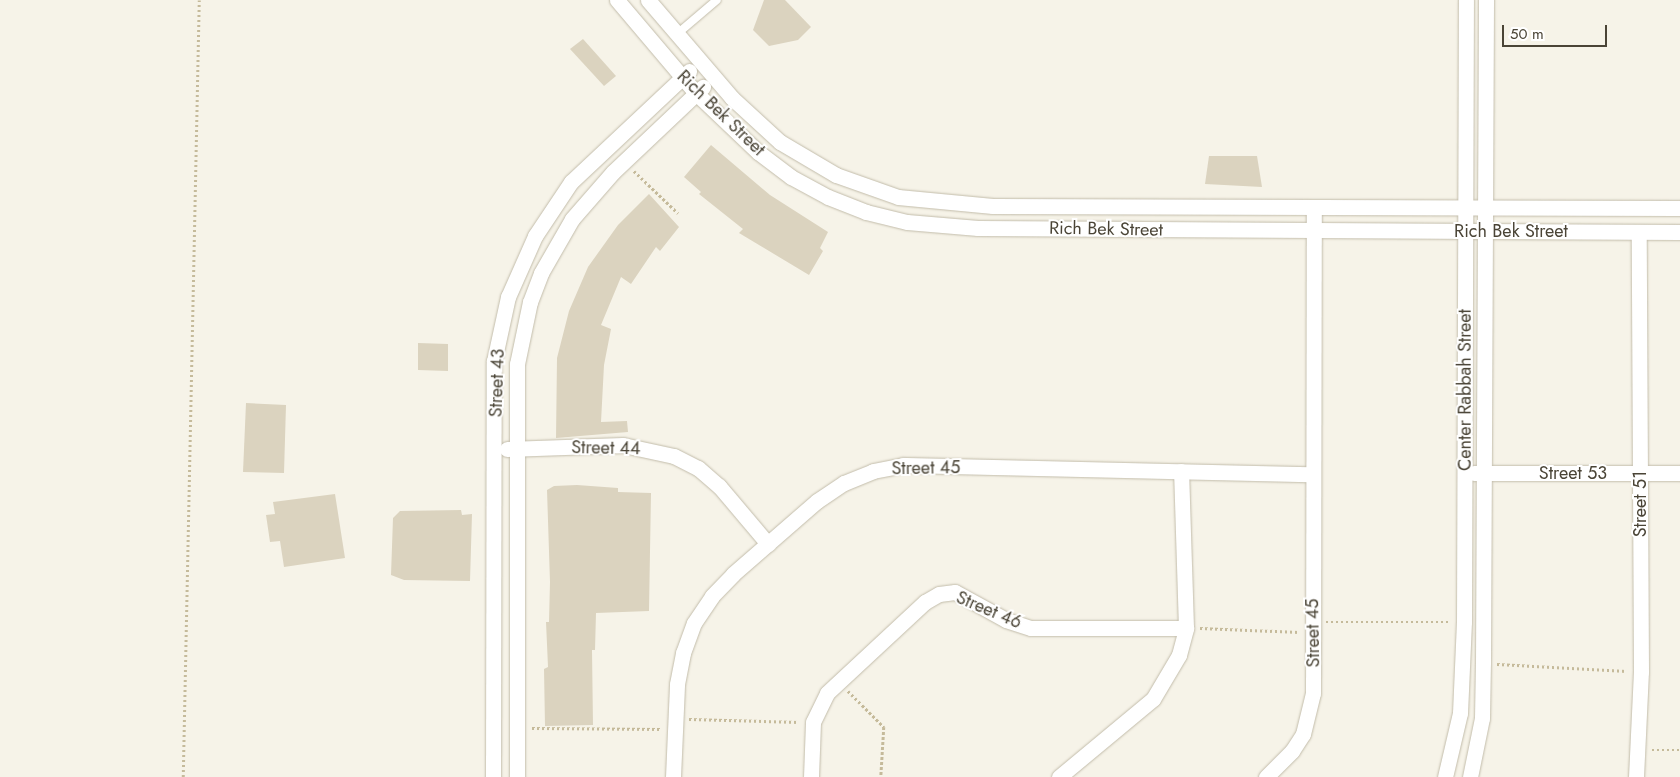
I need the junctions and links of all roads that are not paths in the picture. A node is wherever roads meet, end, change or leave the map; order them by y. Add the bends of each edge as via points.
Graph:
1 (617, 0) edge
2 (648, 0) edge
3 (717, 0) edge
4 (1466, 0) edge
5 (1486, 0) edge
6 (677, 34) junction
7 (699, 62) junction
8 (682, 77) junction
9 (713, 78) junction
10 (696, 93) junction
11 (1465, 207) junction
12 (1486, 207) junction
13 (1314, 208) junction
14 (1680, 208) edge
15 (1314, 231) junction
16 (1465, 231) junction
17 (1486, 232) junction
18 (1640, 232) junction
19 (1680, 232) edge
20 (516, 449) junction
21 (496, 450) junction
22 (1181, 471) junction
23 (1465, 472) junction
24 (1484, 473) junction
25 (1640, 473) junction
26 (1680, 473) edge
27 (1313, 474) junction
28 (768, 544) junction
29 (1186, 628) junction
30 (493, 777) edge
31 (517, 777) edge
32 (673, 777) edge
33 (811, 777) edge
34 (1059, 777) edge
35 (1266, 777) edge
36 (1445, 777) edge
37 (1470, 777) edge
38 (1636, 777) edge

1 - 8 street, Rich Bek Street
2 - 6 street, Rich Bek Street
3 - 6 lane
4 - 11 street, Center Rabbah Street
5 - 12 street, Center Rabbah Street
6 - 7 street, Rich Bek Street
7 - 8 street, Street 43
7 - 9 street, Rich Bek Street
8 - 10 street, Rich Bek Street
8 - 21 street, Street 43 via 593,158 571,182 534,236 508,297 494,361
9 - 10 street, Street 43
9 - 13 street, Rich Bek Street via 755,121 807,160 836,176 898,197 993,206
10 - 15 street, Rich Bek Street via 728,125 791,177 866,212 907,222 978,228
10 - 20 street, Street 43 via 624,161 572,219 555,245 535,288 522,333 517,364
11 - 12 street, Rich Bek Street
11 - 13 street, Rich Bek Street
11 - 16 street, Center Rabbah Street
12 - 14 street, Rich Bek Street
12 - 17 street, Center Rabbah Street
13 - 15 street, Street 45
15 - 16 street, Rich Bek Street
15 - 27 street, Street 45
16 - 17 street, Rich Bek Street
16 - 23 street, Center Rabbah Street
17 - 18 street, Rich Bek Street
17 - 24 street, Center Rabbah Street
18 - 19 street, Rich Bek Street
18 - 25 street, Street 51
20 - 21 street, Street 44
20 - 28 street, Street 44 via 623,445 674,456 698,468 720,486
20 - 31 street, Street 43
21 - 30 street, Street 43
22 - 27 street, Street 45
22 - 28 street, Street 45 via 903,465 872,471 844,483 817,500
22 - 29 street
23 - 24 street, Street 53
23 - 36 street, Center Rabbah Street via 1460,713
24 - 25 street, Street 53
24 - 37 street, Center Rabbah Street via 1482,718
25 - 26 street, Street 53
25 - 38 street, Street 51 via 1641,672
27 - 35 street, Street 45 via 1313,693 1310,714 1292,751
28 - 32 street, Street 45 via 712,596 694,623 683,653
29 - 33 street, Street 46 via 1031,628 1006,620 955,592 939,594 925,602 838,682 819,707 813,722
29 - 34 street via 1175,663 1153,699

